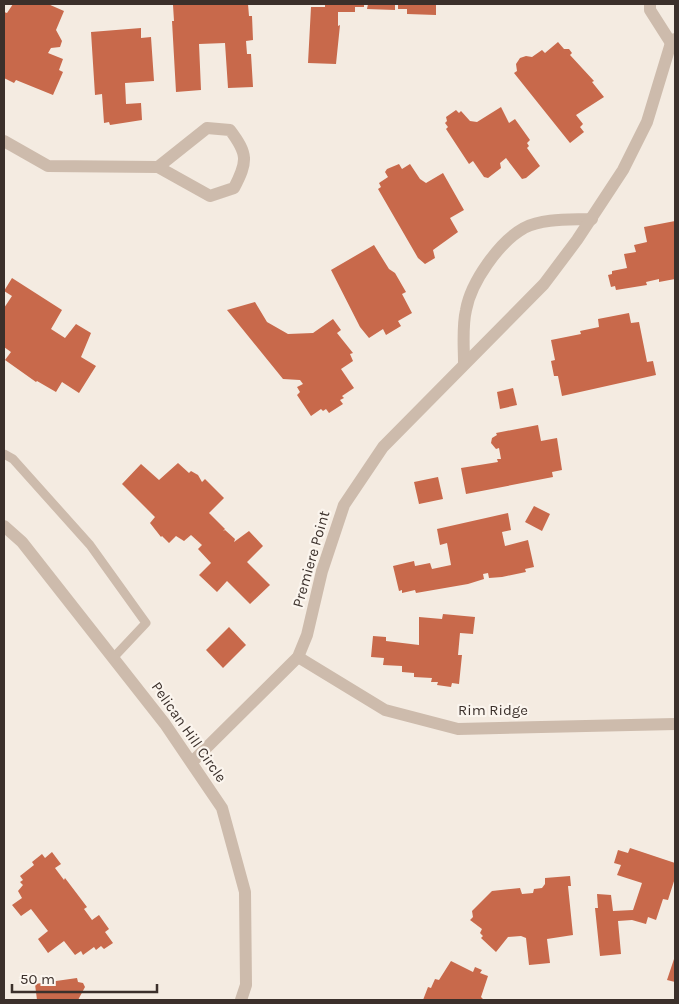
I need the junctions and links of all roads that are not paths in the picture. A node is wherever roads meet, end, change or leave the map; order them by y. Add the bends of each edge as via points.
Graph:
1 (650, 4) edge
2 (673, 41) edge
3 (4, 140) edge
4 (158, 167) junction
5 (592, 218) junction
6 (464, 363) junction
7 (4, 454) edge
8 (4, 526) edge
9 (114, 657) junction
10 (298, 657) junction
11 (675, 724) edge
12 (192, 762) junction
13 (242, 1000) edge

1 - 2 street, Premiere Point via 650,10
2 - 5 street, Premiere Point via 647,122 624,170
3 - 4 street via 48,166
4 - 4 street via 210,196 234,188 243,170 244,148 230,130 207,128
5 - 6 street, Premiere Point via 544,284
5 - 6 street via 550,220 524,228 499,250 473,285 465,311
6 - 10 street, Premiere Point via 383,446 344,505
7 - 9 lane via 13,459 90,545 146,623
8 - 9 street, Pelican Hill Circle via 22,542
9 - 12 street, Pelican Hill Circle
10 - 11 street, Rim Ridge via 385,710 458,729
10 - 12 street, Premiere Point
12 - 13 street, Pelican Hill Circle via 222,808 245,892 246,985

